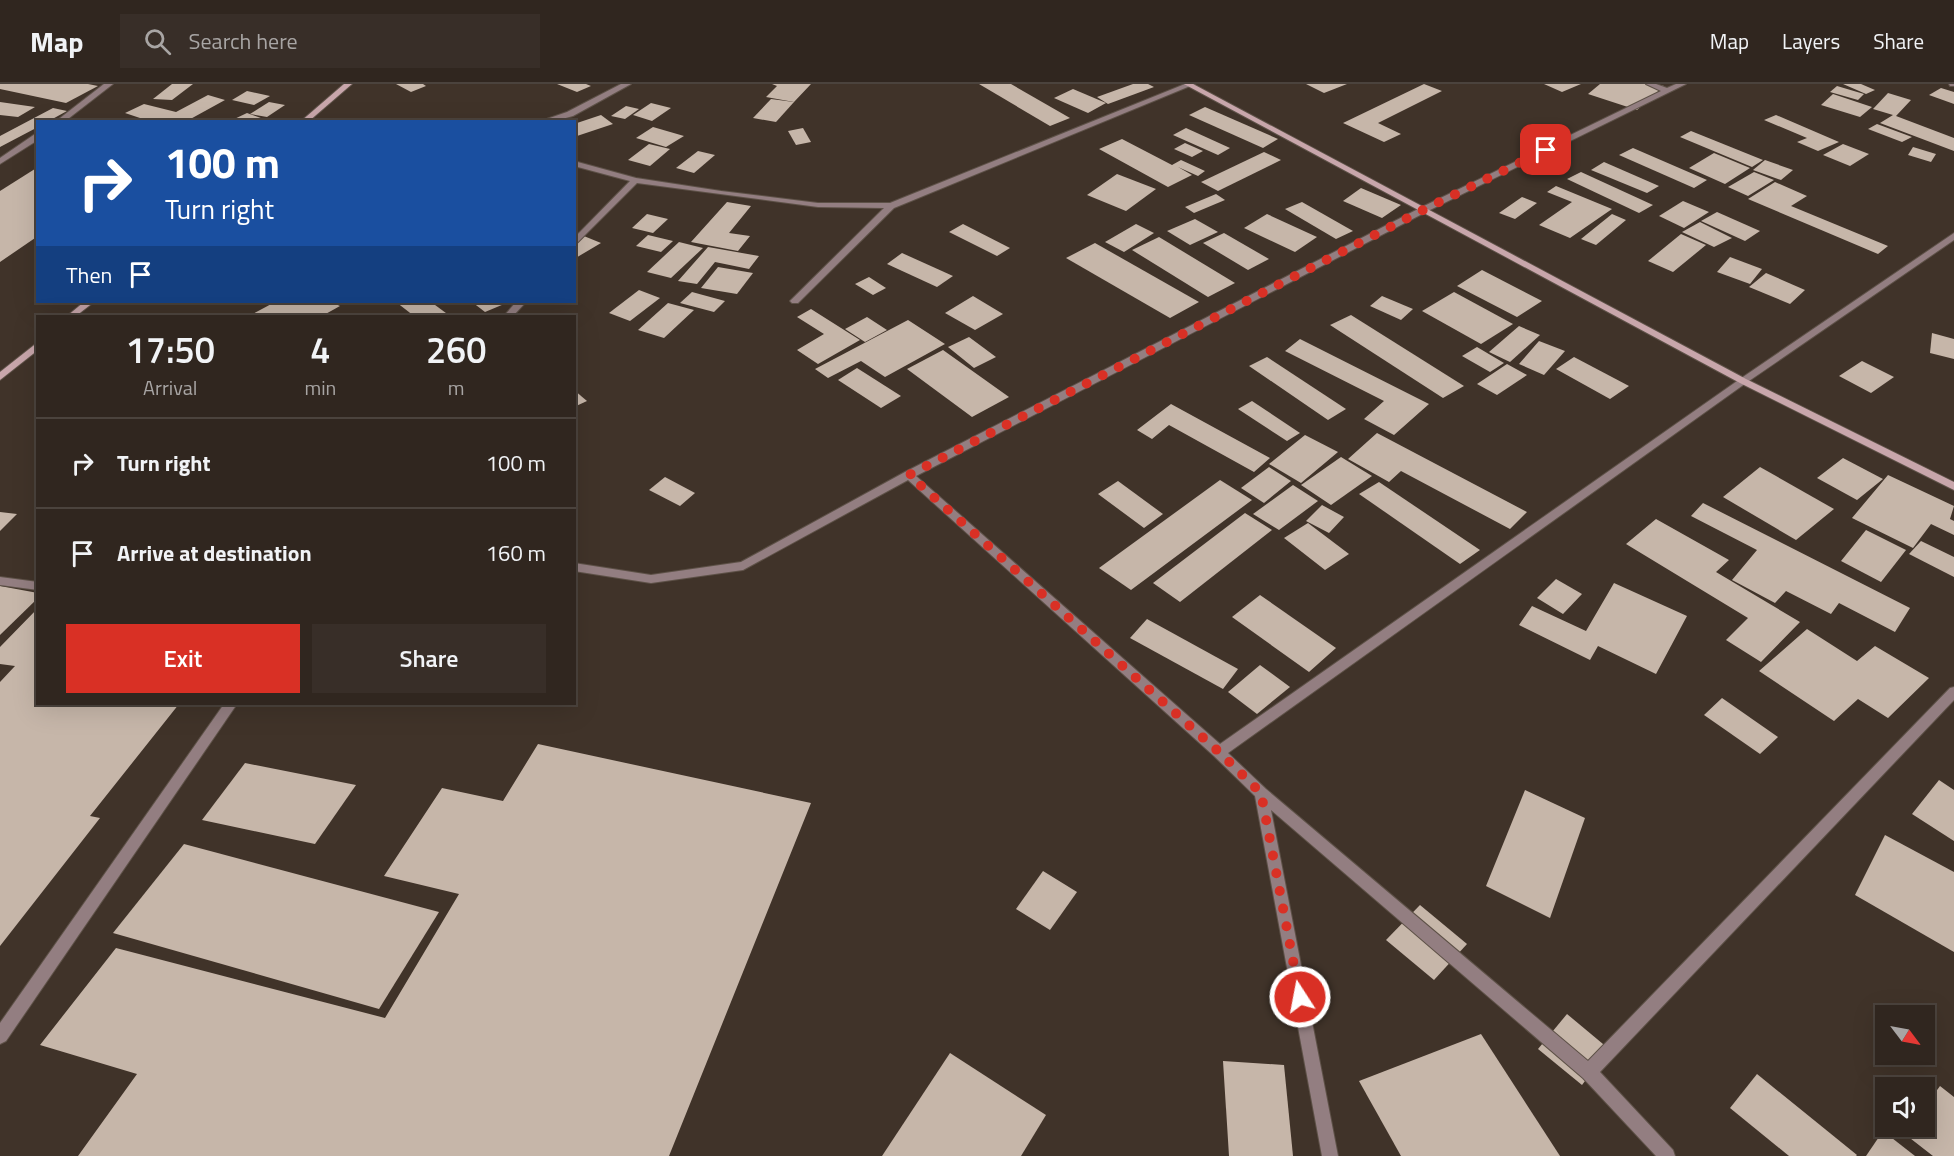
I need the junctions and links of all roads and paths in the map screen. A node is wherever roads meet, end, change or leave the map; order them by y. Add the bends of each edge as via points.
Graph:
1 (109, 84) edge
2 (348, 84) edge
3 (627, 84) edge
4 (1189, 84) edge
5 (1650, 84) edge
6 (1682, 84) edge
7 (1667, 91) junction
8 (61, 120) edge
9 (305, 120) edge
10 (548, 120) edge
11 (36, 137) edge
12 (0, 162) edge
13 (576, 164) edge
14 (635, 180) junction
15 (891, 206) junction
16 (1425, 209) junction
17 (1954, 236) edge
18 (576, 242) edge
19 (795, 300) dead end
20 (88, 303) edge
21 (520, 303) edge
22 (72, 315) edge
23 (509, 315) edge
24 (36, 347) edge
25 (0, 377) edge
26 (1743, 381) junction
27 (909, 475) junction
28 (1954, 486) edge
29 (576, 567) edge
30 (0, 581) edge
31 (36, 586) edge
32 (1954, 692) edge
33 (230, 705) edge
34 (1219, 752) junction
35 (1261, 793) junction
36 (0, 1036) edge
37 (1589, 1072) junction
38 (1330, 1156) edge
39 (1667, 1156) edge

1 - 8 street
2 - 9 street
3 - 10 street via 570,114
4 - 15 street
4 - 16 street
5 - 7 street
6 - 7 street
7 - 16 street
11 - 12 street
13 - 14 street
14 - 15 street via 818,205
14 - 18 street
15 - 19 street
16 - 26 street
16 - 27 street
17 - 26 street
20 - 22 street
21 - 23 street
24 - 25 street
26 - 28 street
26 - 34 street
27 - 29 street via 743,566 651,579
27 - 34 street
30 - 31 street
32 - 37 street
33 - 36 street
34 - 35 street
35 - 37 street
35 - 38 street
37 - 39 street

